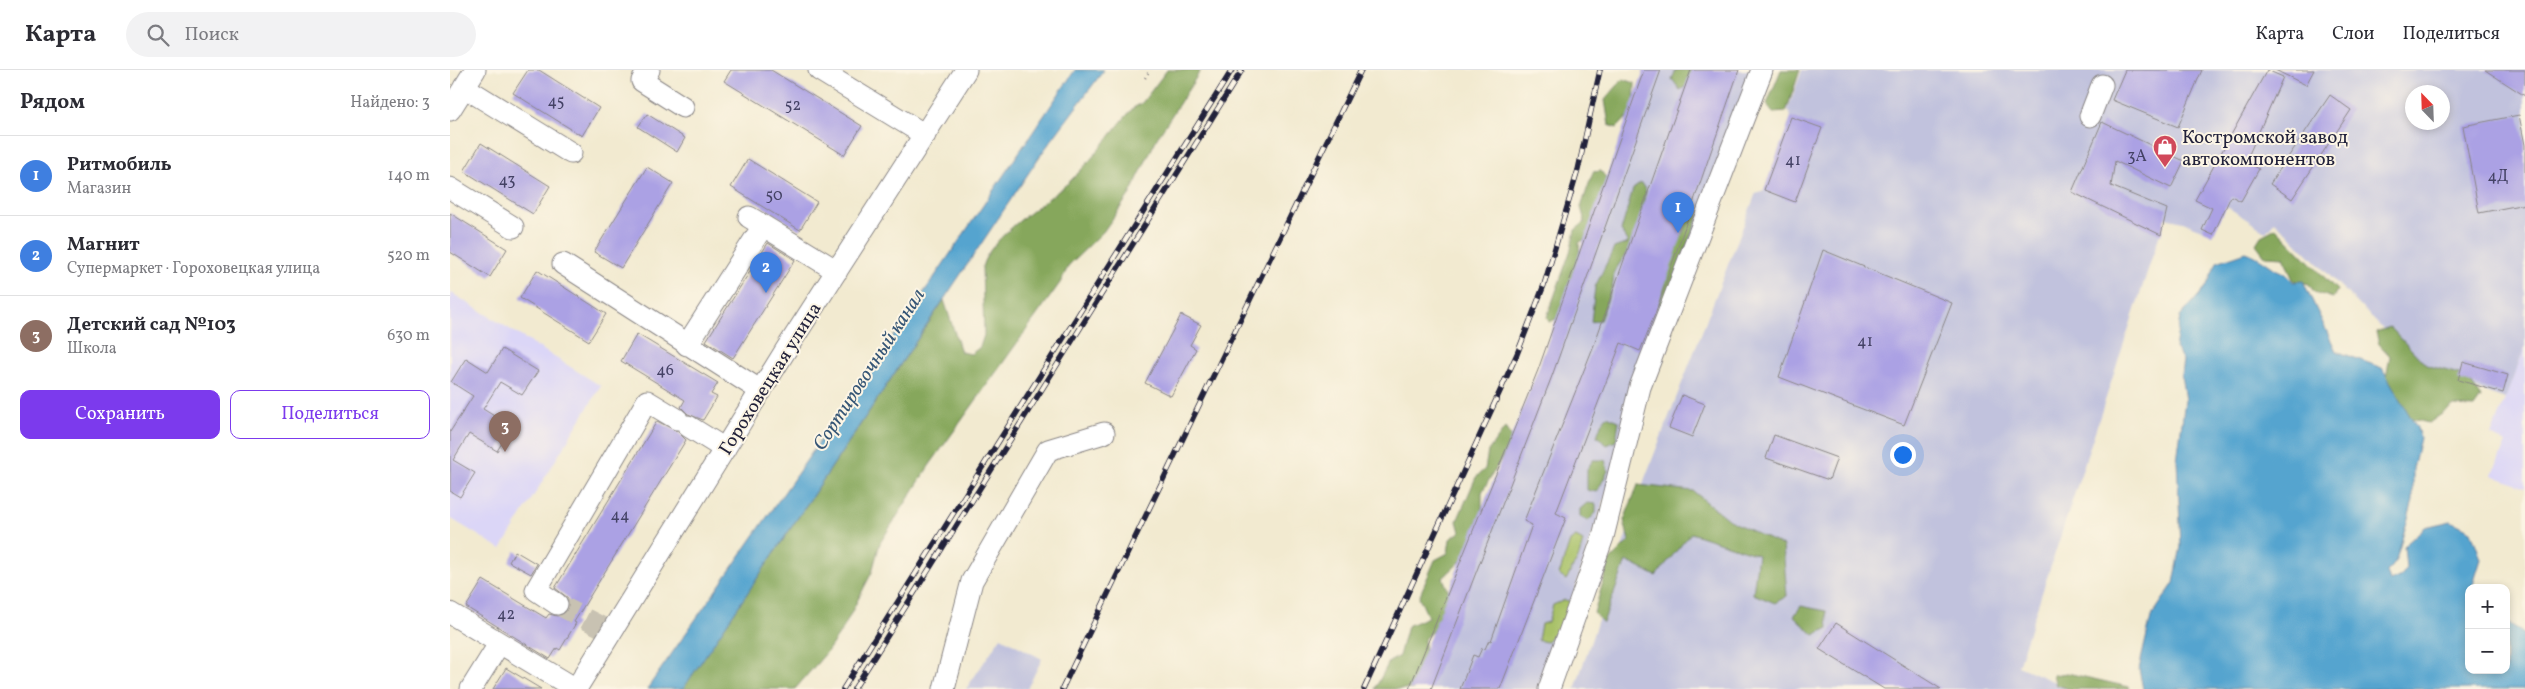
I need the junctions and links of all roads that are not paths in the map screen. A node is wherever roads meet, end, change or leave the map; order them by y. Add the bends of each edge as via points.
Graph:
1 (649, 70) edge
2 (819, 70) edge
3 (966, 70) edge
4 (1762, 70) edge
5 (469, 78) edge
6 (2102, 86) dead end
7 (683, 107) dead end
8 (450, 110) edge
9 (2090, 116) dead end
10 (925, 135) junction
11 (571, 153) dead end
12 (450, 188) edge
13 (513, 227) dead end
14 (563, 264) dead end
15 (837, 271) junction
16 (687, 344) junction
17 (761, 391) junction
18 (1104, 433) dead end
19 (725, 449) junction
20 (557, 604) tunnel mouth
21 (450, 613) edge
22 (499, 644) junction
23 (471, 689) edge
24 (576, 689) edge
25 (944, 689) edge
26 (1549, 689) edge

1 - 7 street via 642,81
2 - 10 street
3 - 10 street, Гороховецкая улица
4 - 26 street via 1640,388 1603,537
5 - 8 street
5 - 11 street
6 - 9 street
10 - 15 street, Гороховецкая улица
12 - 13 street
14 - 16 street
15 - 16 street via 756,221
15 - 17 street, Гороховецкая улица
16 - 17 street
17 - 19 street, Гороховецкая улица
18 - 25 street via 1048,450 972,581
19 - 20 street via 647,401 536,590
19 - 24 street, Гороховецкая улица
21 - 22 street
22 - 23 street
22 - 24 street

